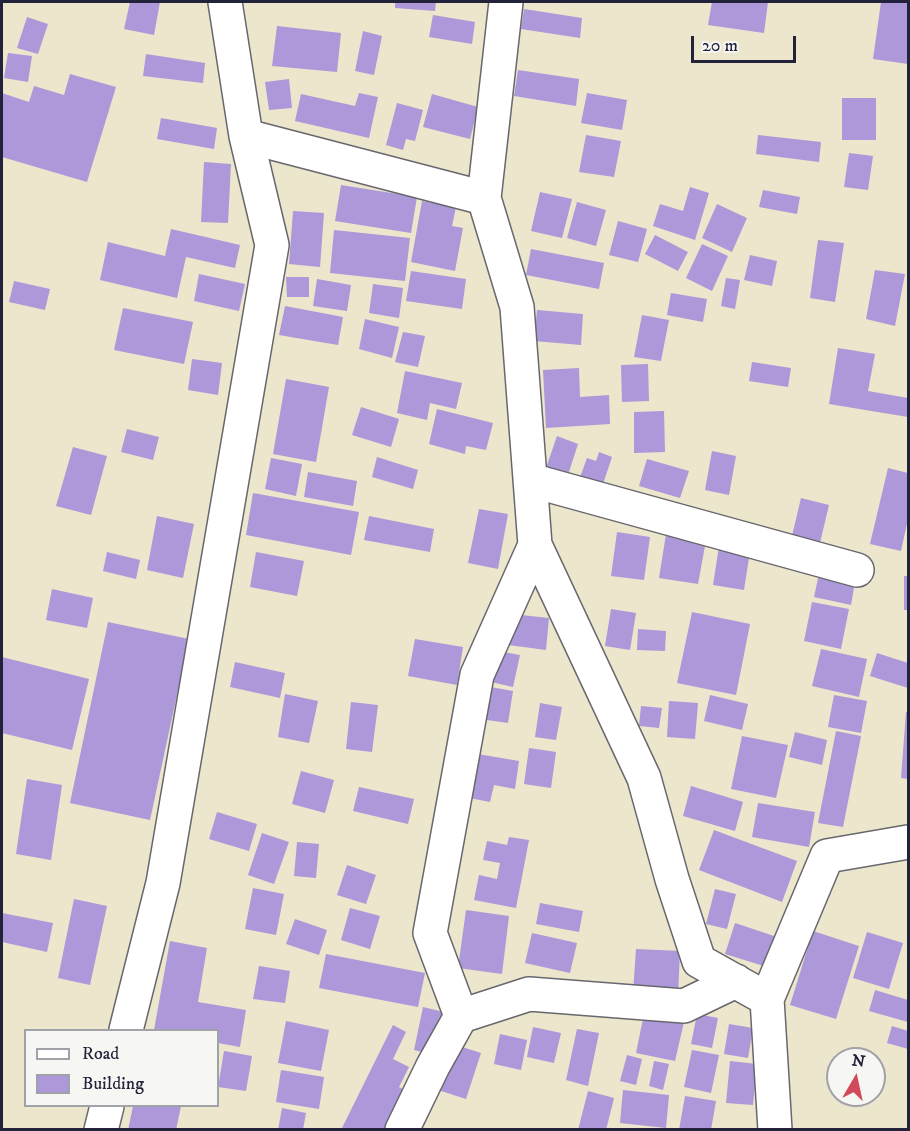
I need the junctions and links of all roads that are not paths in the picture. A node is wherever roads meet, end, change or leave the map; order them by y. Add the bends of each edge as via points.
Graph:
1 (225, 2) edge
2 (506, 2) edge
3 (246, 136) junction
4 (484, 198) junction
5 (530, 480) junction
6 (535, 545) junction
7 (857, 570) dead end
8 (909, 842) edge
9 (736, 981) junction
10 (767, 999) junction
11 (461, 1016) junction
12 (126, 1029) edge
13 (107, 1107) edge
14 (101, 1130) edge
15 (402, 1130) edge
16 (775, 1130) edge

1 - 3 street
2 - 4 street
3 - 4 street
3 - 12 street via 272,245 163,883
4 - 5 street via 517,307
5 - 6 street
5 - 7 street
6 - 9 street via 644,778 699,961
6 - 11 street via 477,675 430,933
8 - 10 street via 827,856
9 - 10 street
9 - 11 street via 684,1006 529,994
10 - 16 street
11 - 15 street
13 - 14 street

